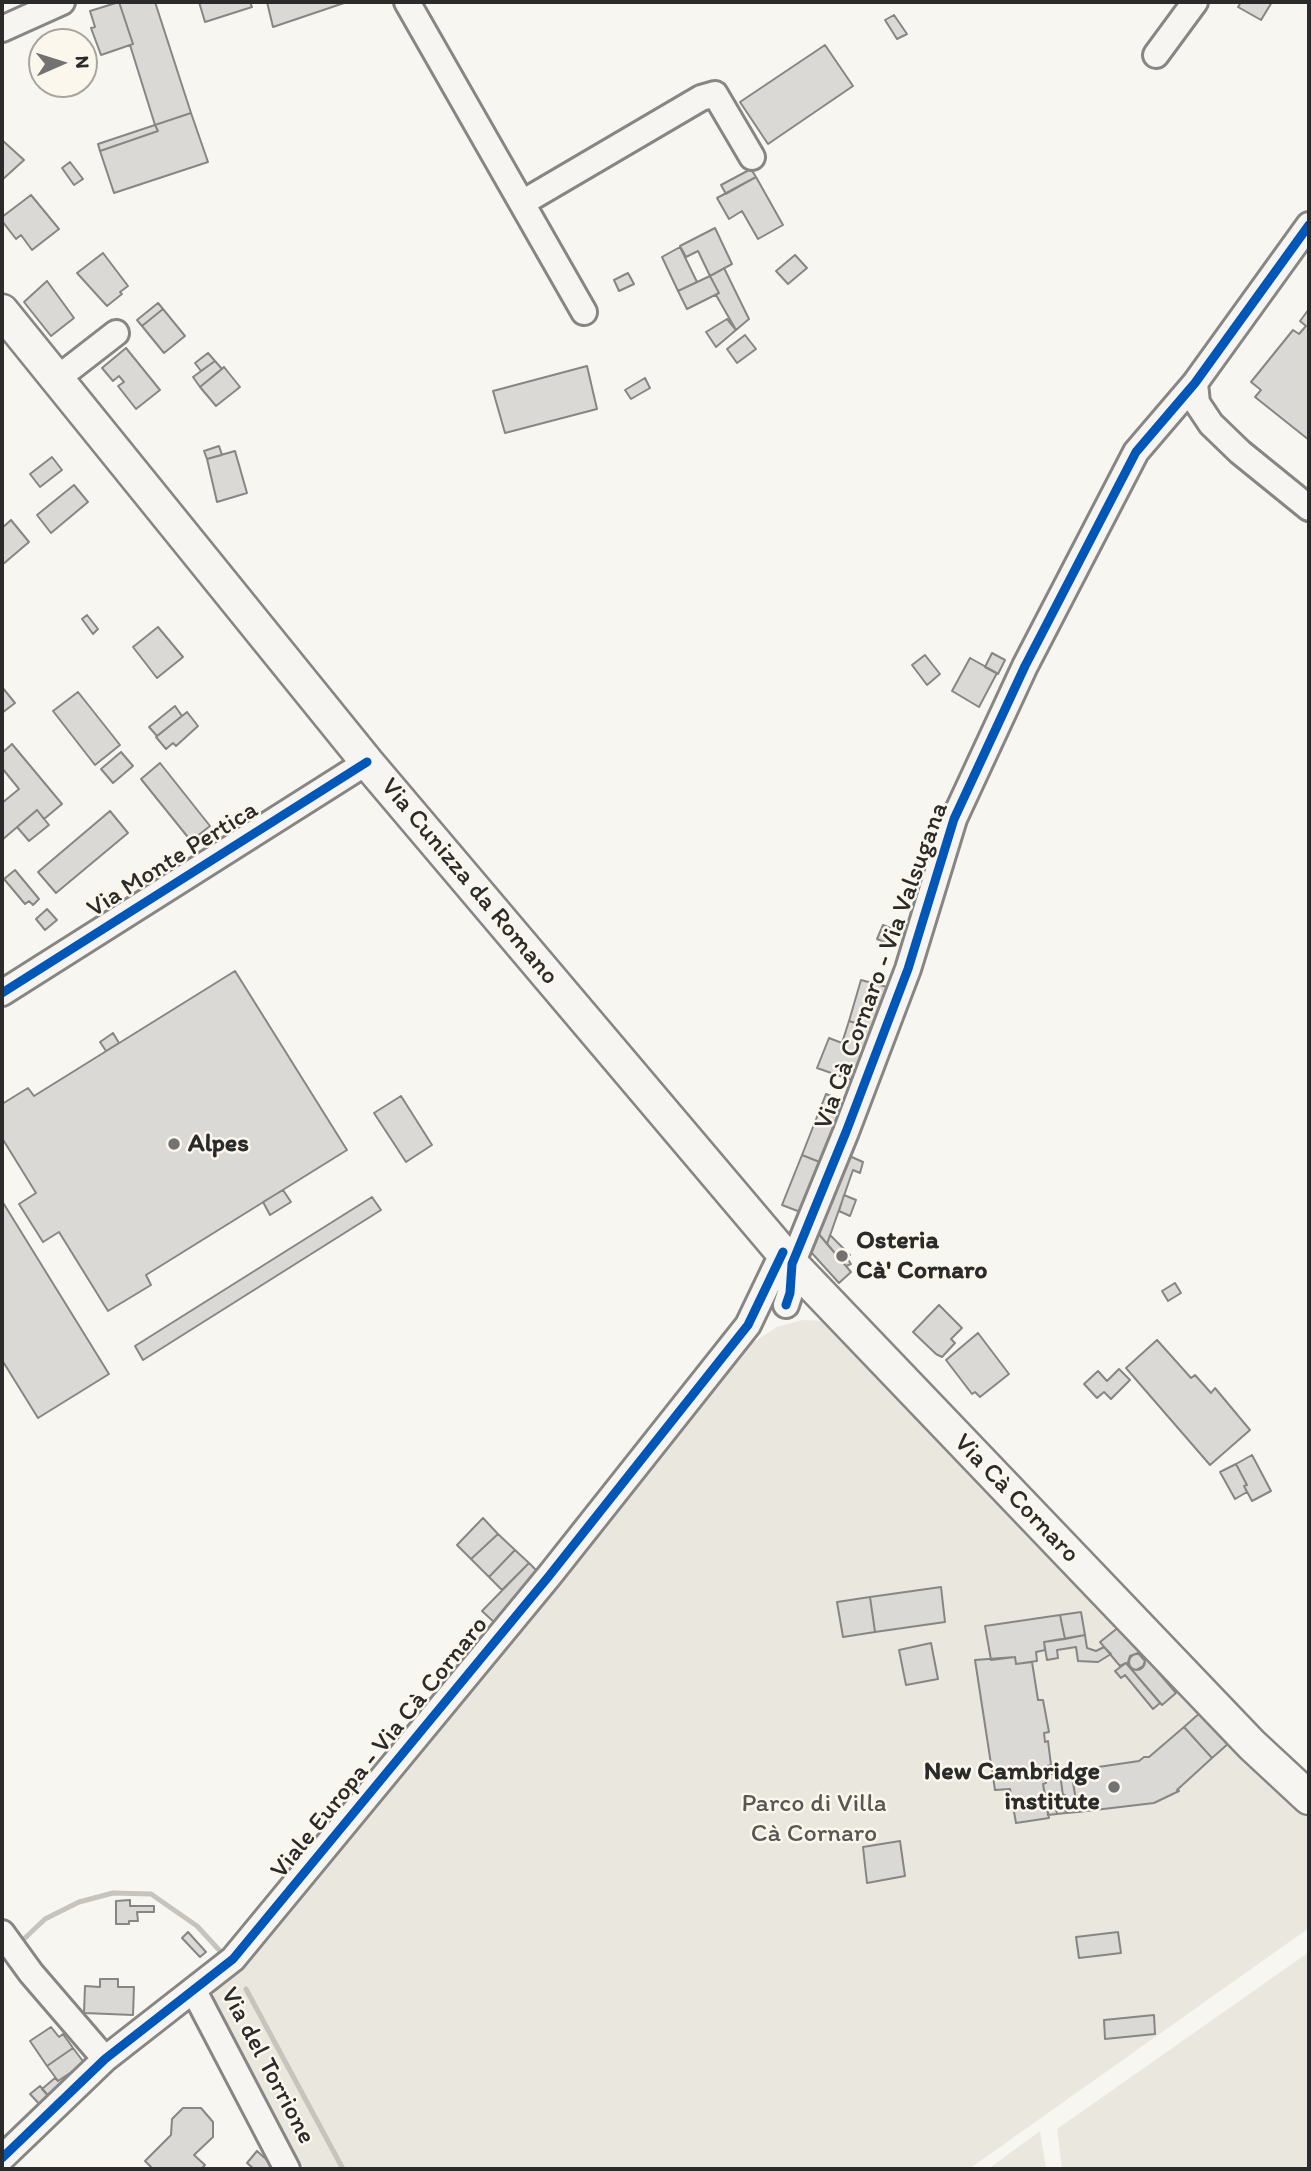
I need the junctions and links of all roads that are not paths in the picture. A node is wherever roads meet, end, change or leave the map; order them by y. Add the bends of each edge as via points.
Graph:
1 (62, 2) edge
2 (407, 2) edge
3 (1195, 2) edge
4 (2, 29) edge
5 (1156, 55) dead end
6 (752, 157) dead end
7 (522, 203) junction
8 (1309, 225) edge
9 (2, 311) edge
10 (584, 312) dead end
11 (116, 333) dead end
12 (58, 378) junction
13 (1195, 383) junction
14 (1309, 508) edge
15 (367, 762) junction
16 (2, 993) edge
17 (787, 1258) junction
18 (821, 1297) junction
19 (786, 1305) junction
20 (748, 1325) junction
21 (1309, 1798) edge
22 (2, 1933) edge
23 (194, 1991) junction
24 (105, 2059) junction
25 (2, 2158) edge
26 (287, 2169) edge

1 - 4 street
2 - 7 street
3 - 5 street
6 - 7 street via 715,94 701,97
7 - 10 street
8 - 13 street, Via Cà Cornaro - Via Valsugana
9 - 12 main road, Via Cunizza da Romano
11 - 12 street
12 - 15 main road, Via Cunizza da Romano
13 - 14 street via 1197,403 1211,424
13 - 17 street, Via Cà Cornaro - Via Valsugana via 1136,452 1025,666 954,819 908,969 846,1132
15 - 16 street, Via Monte Pertica
15 - 17 main road, Via Cunizza da Romano
17 - 18 main road, Via Cà Cornaro
17 - 19 street via 790,1293
17 - 20 street
18 - 19 street
18 - 21 main road, Via Cà Cornaro via 1252,1745
19 - 20 street
20 - 23 street, Viale Europa - Via Cà Cornaro via 549,1576 233,1959
22 - 24 street via 30,1973
23 - 24 street, Viale Europa - Via Cà Cornaro
23 - 26 street, Via del Torrione
24 - 25 street, Viale Europa - Via Cà Cornaro

